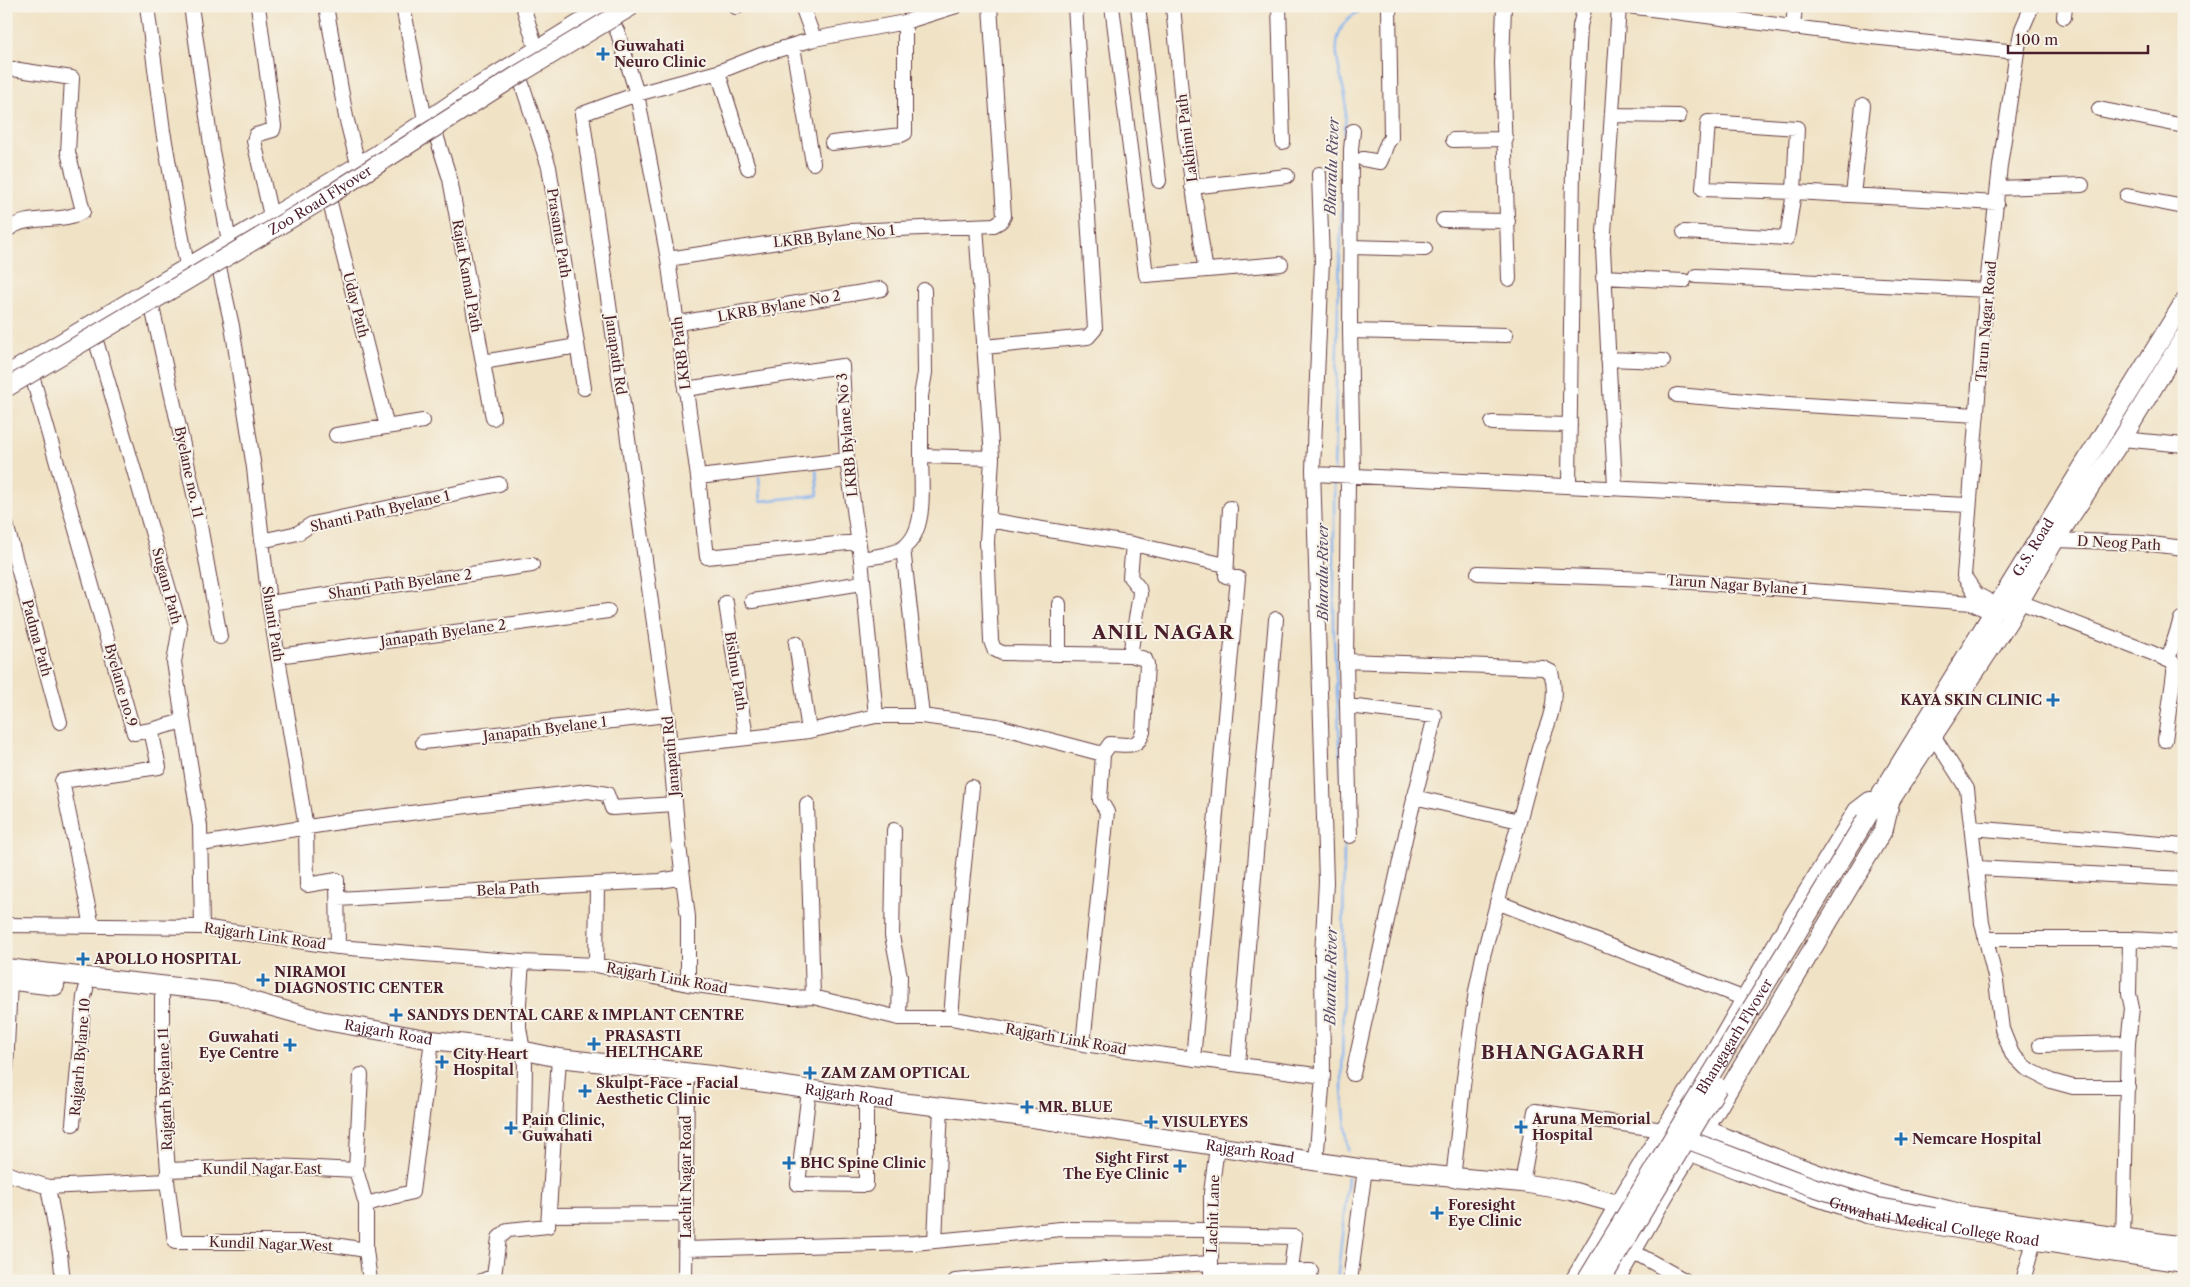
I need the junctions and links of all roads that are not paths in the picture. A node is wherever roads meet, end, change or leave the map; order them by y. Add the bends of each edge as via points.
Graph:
1 (147, 6) edge
2 (191, 6) edge
3 (258, 6) edge
4 (326, 6) edge
5 (403, 6) edge
6 (523, 6) edge
7 (604, 6) edge
8 (617, 6) edge
9 (632, 6) edge
10 (642, 6) edge
11 (802, 6) edge
12 (956, 6) edge
13 (990, 6) edge
14 (1075, 6) edge
15 (1112, 6) edge
16 (1138, 6) edge
17 (1173, 6) edge
18 (1279, 6) edge
19 (1389, 6) edge
20 (1504, 6) edge
21 (1585, 6) edge
22 (1619, 6) edge
23 (1628, 6) edge
24 (1795, 6) edge
25 (2032, 6) edge
26 (905, 22) junction
27 (613, 24) junction
28 (1793, 28) junction
29 (814, 40) junction
30 (793, 47) junction
31 (536, 48) junction
32 (2016, 52) junction
33 (6, 68) edge
34 (718, 72) junction
35 (521, 81) junction
36 (637, 94) junction
37 (1863, 105) dead end
38 (2099, 109) dead end
39 (1612, 115) junction
40 (1679, 116) dead end
41 (424, 120) junction
42 (2184, 126) edge
43 (1353, 131) dead end
44 (436, 135) junction
45 (1453, 140) dead end
46 (1506, 140) junction
47 (1283, 142) dead end
48 (832, 143) dead end
49 (1363, 159) dead end
50 (813, 163) dead end
51 (358, 164) junction
52 (748, 168) dead end
53 (1319, 174) dead end
54 (1287, 176) dead end
55 (1159, 181) dead end
56 (325, 184) junction
57 (2082, 186) dead end
58 (1192, 187) junction
59 (1998, 188) junction
60 (1794, 192) junction
61 (1853, 195) junction
62 (2127, 196) dead end
63 (329, 203) junction
64 (1997, 203) junction
65 (2184, 207) edge
66 (271, 216) junction
67 (1443, 220) dead end
68 (1508, 221) junction
69 (976, 226) junction
70 (6, 231) edge
71 (1684, 232) dead end
72 (229, 241) junction
73 (1351, 247) junction
74 (1425, 249) dead end
75 (668, 259) junction
76 (1281, 264) dead end
77 (187, 266) junction
78 (219, 267) junction
79 (1204, 269) junction
80 (1604, 277) junction
81 (1509, 279) dead end
82 (881, 289) dead end
83 (924, 290) dead end
84 (1987, 290) junction
85 (2184, 302) edge
86 (152, 307) junction
87 (678, 324) junction
88 (1350, 331) junction
89 (1506, 335) dead end
90 (2184, 337) edge
91 (96, 341) junction
92 (577, 346) junction
93 (984, 347) junction
94 (1608, 359) junction
95 (2178, 359) edge
96 (1663, 361) dead end
97 (483, 362) junction
98 (6, 372) edge
99 (33, 379) junction
100 (6, 380) edge
101 (6, 388) edge
102 (584, 388) dead end
103 (685, 389) junction
104 (6, 395) edge
105 (1677, 395) dead end
106 (1977, 415) junction
107 (493, 418) dead end
108 (423, 421) dead end
109 (1492, 423) dead end
110 (1570, 425) junction
111 (386, 427) junction
112 (336, 436) dead end
113 (2122, 439) junction
114 (2184, 445) edge
115 (920, 456) junction
116 (992, 458) junction
117 (847, 460) junction
118 (1313, 474) junction
119 (1353, 475) junction
120 (698, 477) junction
121 (499, 484) dead end
122 (1569, 485) junction
123 (1615, 487) junction
124 (1968, 505) junction
125 (1230, 508) dead end
126 (988, 520) junction
127 (6, 524) edge
128 (2055, 540) junction
129 (261, 541) junction
130 (857, 542) junction
131 (1133, 544) junction
132 (903, 548) junction
133 (2184, 548) edge
134 (861, 558) junction
135 (532, 565) dead end
136 (1226, 565) junction
137 (1478, 572) dead end
138 (862, 583) junction
139 (752, 601) dead end
140 (269, 603) junction
141 (726, 603) dead end
142 (1059, 604) dead end
143 (608, 611) dead end
144 (2006, 611) junction
145 (1276, 619) dead end
146 (2181, 619) dead end
147 (220, 637) dead end
148 (796, 643) dead end
149 (1060, 654) junction
150 (1130, 655) junction
151 (278, 656) junction
152 (2168, 660) junction
153 (1346, 661) junction
154 (1348, 706) junction
155 (667, 715) junction
156 (876, 716) junction
157 (922, 716) junction
158 (184, 721) junction
159 (60, 722) dead end
160 (151, 730) junction
161 (809, 731) junction
162 (1934, 737) junction
163 (746, 738) junction
164 (2165, 740) dead end
165 (423, 742) dead end
166 (670, 747) junction
167 (1103, 754) junction
168 (972, 787) dead end
169 (1887, 795) junction
170 (1414, 797) junction
171 (675, 804) junction
172 (807, 804) dead end
173 (1871, 820) junction
174 (1519, 821) junction
175 (306, 828) junction
176 (1972, 828) junction
177 (894, 830) dead end
178 (1350, 836) dead end
179 (201, 844) junction
180 (2184, 846) edge
181 (1977, 868) junction
182 (683, 877) junction
183 (2184, 879) edge
184 (597, 884) junction
185 (338, 899) junction
186 (1498, 902) junction
187 (6, 924) edge
188 (92, 926) junction
189 (202, 927) junction
190 (1986, 939) junction
191 (2130, 939) junction
192 (2184, 942) edge
193 (338, 947) junction
194 (522, 962) junction
195 (596, 964) junction
196 (8, 976) edge
197 (688, 984) junction
198 (86, 989) junction
199 (162, 997) junction
200 (813, 997) junction
201 (1745, 999) junction
202 (255, 1002) junction
203 (899, 1018) junction
204 (951, 1018) junction
205 (432, 1040) junction
206 (2128, 1043) junction
207 (1083, 1044) junction
208 (2040, 1045) dead end
209 (522, 1050) junction
210 (559, 1058) junction
211 (1193, 1059) junction
212 (1238, 1064) junction
213 (6, 1069) edge
214 (687, 1072) junction
215 (1353, 1074) dead end
216 (362, 1075) dead end
217 (1323, 1076) junction
218 (2128, 1087) junction
219 (809, 1090) junction
220 (1689, 1091) junction
221 (866, 1098) junction
222 (1718, 1106) junction
223 (941, 1107) junction
224 (74, 1124) dead end
225 (524, 1127) dead end
226 (1705, 1129) junction
227 (1663, 1130) junction
228 (1688, 1146) junction
229 (1217, 1148) junction
230 (1316, 1162) junction
231 (1365, 1169) junction
232 (356, 1170) junction
233 (6, 1173) edge
234 (167, 1175) junction
235 (1450, 1177) junction
236 (1522, 1182) junction
237 (48, 1187) junction
238 (366, 1204) junction
239 (1618, 1207) junction
240 (686, 1214) junction
241 (549, 1215) junction
242 (1650, 1218) junction
243 (1961, 1222) junction
244 (1211, 1233) junction
245 (2123, 1239) junction
246 (935, 1241) junction
247 (2034, 1241) junction
248 (175, 1242) joint
249 (2184, 1246) edge
250 (685, 1249) junction
251 (366, 1250) junction
252 (1632, 1251) junction
253 (2184, 1263) edge
254 (1291, 1270) junction
255 (1211, 1272) edge
256 (63, 1281) edge
257 (370, 1281) edge
258 (482, 1281) edge
259 (685, 1281) edge
260 (955, 1281) edge
261 (1309, 1281) edge
262 (1350, 1281) edge
263 (1574, 1281) edge
264 (1586, 1281) edge
265 (1601, 1281) edge
266 (1615, 1281) edge
267 (1686, 1281) edge
268 (2023, 1281) edge

1 - 77 street
2 - 72 street
3 - 66 street via 274,126 273,130 256,135 254,141
4 - 51 street
5 - 41 street
6 - 31 street
7 - 27 street, LKRB Path
7 - 31 street
8 - 100 main road, Zoo Road Flyover via 361,167
9 - 101 main road, Zoo Road Flyover, bridge via 317,203
10 - 27 street
11 - 29 street
12 - 26 street, Janapath Rd
13 - 69 street, LKRB Bylane No 1 via 1004,216 994,225
14 - 93 street via 1095,329 1088,336
15 - 79 street via 1146,275
16 - 55 street
17 - 58 street, Lakhimi Path
18 - 47 street
19 - 49 street via 1391,138 1385,144 1380,162
20 - 46 street via 1502,63
21 - 110 street via 1580,26 1573,165
22 - 39 street
23 - 28 street
24 - 28 street
25 - 32 street, Tarun Nagar Road
26 - 29 street, Janapath Rd
26 - 48 street via 905,133
27 - 35 street
27 - 36 street, LKRB Path
28 - 32 street
29 - 30 street, Janapath Rd
30 - 34 street, Janapath Rd via 761,55
30 - 50 street
31 - 41 street
32 - 59 street, Tarun Nagar Road
33 - 70 street via 72,78 68,152 83,212 76,216 34,219
34 - 36 street, Janapath Rd
34 - 52 street
35 - 44 street
35 - 92 street, Prasanta Path via 549,167
36 - 75 street, LKRB Path
36 - 155 street, Janapath Rd via 582,114
37 - 61 street
38 - 42 street
39 - 40 street
39 - 80 street
41 - 51 street
43 - 73 street via 1350,149
44 - 63 street
44 - 97 street, Rajat Kamal Path via 450,179
45 - 46 street
46 - 68 street
51 - 56 street
53 - 118 street via 1322,261
54 - 58 street
56 - 63 street, Uday Path
56 - 66 street
57 - 59 street
58 - 79 street, Lakhimi Path
59 - 64 street, Tarun Nagar Road
60 - 60 street via 1703,189 1708,122 1797,128
60 - 61 street
60 - 71 street via 1787,238
61 - 64 street
62 - 65 street
63 - 78 street
63 - 111 street, Uday Path
64 - 84 street, Tarun Nagar Road
66 - 72 street
67 - 68 street
68 - 81 street
69 - 75 street, LKRB Bylane No 1 via 850,231
69 - 93 street
72 - 77 street
73 - 74 street
73 - 88 street
75 - 87 street, LKRB Path
76 - 79 street
77 - 98 street
78 - 86 street
78 - 129 street, Shanti Path via 234,335 254,468
80 - 84 street
80 - 94 street
82 - 87 street, LKRB Bylane No 2
83 - 115 street via 925,373 921,396
84 - 106 street, Tarun Nagar Road
85 - 144 main road, G.S. Road
86 - 91 street
86 - 147 street, Byelane no. 11 via 196,503
87 - 103 street, LKRB Path
88 - 89 street
88 - 119 street
90 - 95 main road
91 - 99 street
91 - 158 street, Sugam Path via 180,627 174,662
92 - 97 street
92 - 102 street, Prasanta Path
93 - 116 street
94 - 96 street
94 - 123 street
95 - 113 main road
97 - 107 street, Rajat Kamal Path
99 - 104 street
99 - 160 street, Byelane no.9 via 134,733
103 - 117 street, LKRB Bylane No 3 via 842,366
103 - 120 street, LKRB Path
105 - 106 street
106 - 124 street, Tarun Nagar Road
108 - 111 street
109 - 110 street
110 - 122 street
111 - 112 street
113 - 114 street
113 - 128 main road
115 - 116 street
115 - 132 street via 920,519 917,531
116 - 126 street
117 - 120 street
117 - 130 street, LKRB Bylane No 3
118 - 119 street
118 - 217 street via 1326,882 1322,955
119 - 122 street
119 - 153 street via 1348,479
120 - 130 street, LKRB Path via 707,558
121 - 129 street, Shanti Path Byelane 1 via 312,524 298,533
122 - 123 street
123 - 124 street
124 - 144 street, Tarun Nagar Road via 1964,576 1976,594
125 - 136 street
126 - 131 street
126 - 149 street via 991,641 994,649 1002,653
127 - 159 street, Padma Path
128 - 133 street, D Neog Path
128 - 144 main road
129 - 140 street, Shanti Path
130 - 134 street, LKRB Bylane No 3
131 - 136 street
131 - 150 street via 1130,577 1140,594
132 - 134 street
132 - 157 street
134 - 138 street, LKRB Bylane No 3
135 - 140 street, Shanti Path Byelane 2
136 - 211 street via 1226,576 1238,578
137 - 144 street, Tarun Nagar Bylane 1 via 1786,588 1972,603
138 - 139 street
138 - 156 street, LKRB Bylane No 3
140 - 151 street, Shanti Path
141 - 163 street, Bishnu Path
142 - 149 street
143 - 151 street, Janapath Byelane 2
144 - 152 street via 2152,652
144 - 162 main road
144 - 169 main road, G.S. Road
145 - 212 street
146 - 152 street
148 - 161 street
149 - 150 street
150 - 167 street via 1142,658 1147,664 1141,741 1136,744 1110,744
151 - 175 street, Shanti Path
152 - 164 street via 2174,663 2174,673
153 - 154 street
153 - 174 street via 1543,668 1551,672 1554,702
154 - 170 street via 1435,716
154 - 178 street
155 - 165 street, Janapath Byelane 1
155 - 166 street, Janapath Rd
156 - 157 street
156 - 161 street
157 - 167 street via 997,726
158 - 160 street
158 - 179 street, Sugam Path
160 - 188 street, Byelane no.9 via 159,767 62,781
161 - 163 street
162 - 169 main road
162 - 176 street via 1967,789
163 - 166 street
166 - 171 street, Janapath Rd
167 - 207 street via 1100,800 1107,812
168 - 204 street
169 - 173 main road, Bhangagarh Flyover
169 - 201 main road via 1857,811
169 - 222 main road via 1884,829
170 - 174 street
170 - 215 street
171 - 175 street via 612,808 607,794 588,792
171 - 182 street, Janapath Rd
172 - 200 street
173 - 228 main road, Bhangagarh Flyover, bridge
173 - 264 main road, Bhangagarh Flyover, bridge via 1676,1129
174 - 186 street
175 - 179 street
175 - 185 street, Shanti Path via 307,885 337,880
176 - 180 street
176 - 181 street
177 - 203 street via 892,936 900,976
179 - 189 street, Sugam Path
181 - 183 street
181 - 190 street
182 - 184 street, Bela Path
182 - 197 street, Janapath Rd via 688,917
184 - 185 street, Bela Path
184 - 195 street
185 - 193 street, Shanti Path
186 - 201 street
186 - 235 street via 1476,991
187 - 188 street, Rajgarh Link Road
188 - 189 street, Rajgarh Link Road
189 - 193 street, Rajgarh Link Road
190 - 191 street
190 - 218 street via 2002,1029 2012,1054 2026,1068 2051,1082 2072,1087
191 - 192 street
191 - 206 street via 2129,994 2132,1008
193 - 194 street, Rajgarh Link Road
194 - 195 street, Rajgarh Link Road
194 - 209 street via 519,1003
195 - 197 street, Rajgarh Link Road
196 - 198 main road, Rajgarh Road
196 - 202 main road, Rajgarh Road via 232,993
196 - 213 street
197 - 200 street, Rajgarh Link Road via 792,998
198 - 199 main road, Rajgarh Road
198 - 224 street, Rajgarh Bylane 10
199 - 202 main road, Rajgarh Road
199 - 234 street, Rajgarh Byelane 11 via 162,1096
200 - 203 street, Rajgarh Link Road
201 - 220 main road
202 - 205 main road, Rajgarh Road via 320,1020
203 - 204 street, Rajgarh Link Road
204 - 207 street, Rajgarh Link Road
205 - 209 main road, Rajgarh Road
205 - 238 street via 412,1192
206 - 208 street
206 - 218 street
207 - 211 street, Rajgarh Link Road
209 - 210 main road, Rajgarh Road
209 - 225 street via 525,1064
210 - 214 main road, Rajgarh Road
210 - 241 street
211 - 212 street, Rajgarh Link Road
212 - 217 street, Rajgarh Link Road
214 - 219 main road, Rajgarh Road
214 - 240 street, Lachit Nagar Road
216 - 232 street
217 - 230 street
218 - 245 street
219 - 221 main road, Rajgarh Road
219 - 221 street via 798,1184 866,1185
220 - 222 main road
220 - 227 main road
221 - 223 main road, Rajgarh Road
222 - 226 main road
223 - 229 main road, Rajgarh Road via 1034,1118
223 - 246 street
226 - 228 main road
226 - 243 main road, Guwahati Medical College Road via 1842,1182 1938,1206
227 - 236 street via 1535,1111
227 - 239 main road
228 - 242 main road
228 - 243 main road, bridge via 1873,1206
228 - 243 main road, Guwahati Medical College Road via 1738,1170 1868,1214
228 - 265 main road, Bhangagarh Flyover, bridge
229 - 230 main road, Rajgarh Road
229 - 244 street, Lachit Lane via 1211,1193
230 - 231 main road, Rajgarh Road
231 - 235 main road, Rajgarh Road
231 - 262 street
232 - 234 street, Kundil Nagar East via 276,1166
232 - 238 street
233 - 237 street
234 - 237 street
234 - 248 street, Rajgarh Byelane 11
235 - 236 main road, Rajgarh Road
235 - 239 main road, Rajgarh Road
236 - 239 main road, Rajgarh Road via 1571,1191
237 - 256 street
238 - 251 street
239 - 242 main road, Rajgarh Road
239 - 263 main road
240 - 241 street
240 - 250 street, Lachit Nagar Road
241 - 258 street via 548,1226 508,1230 499,1238 494,1276
242 - 252 main road
243 - 245 main road, Guwahati Medical College Road via 2031,1223
243 - 247 main road, Guwahati Medical College Road
244 - 246 street via 1061,1230
244 - 254 street via 1295,1237
244 - 255 street, Lachit Lane
245 - 249 main road, Guwahati Medical College Road
246 - 250 street
247 - 253 main road, Guwahati Medical College Road
247 - 268 street
248 - 251 street, Kundil Nagar West via 315,1242
250 - 259 street, Lachit Nagar Road
251 - 257 street
252 - 266 main road
252 - 267 street
254 - 255 street
254 - 261 street via 1311,1271
255 - 260 street via 1072,1270

